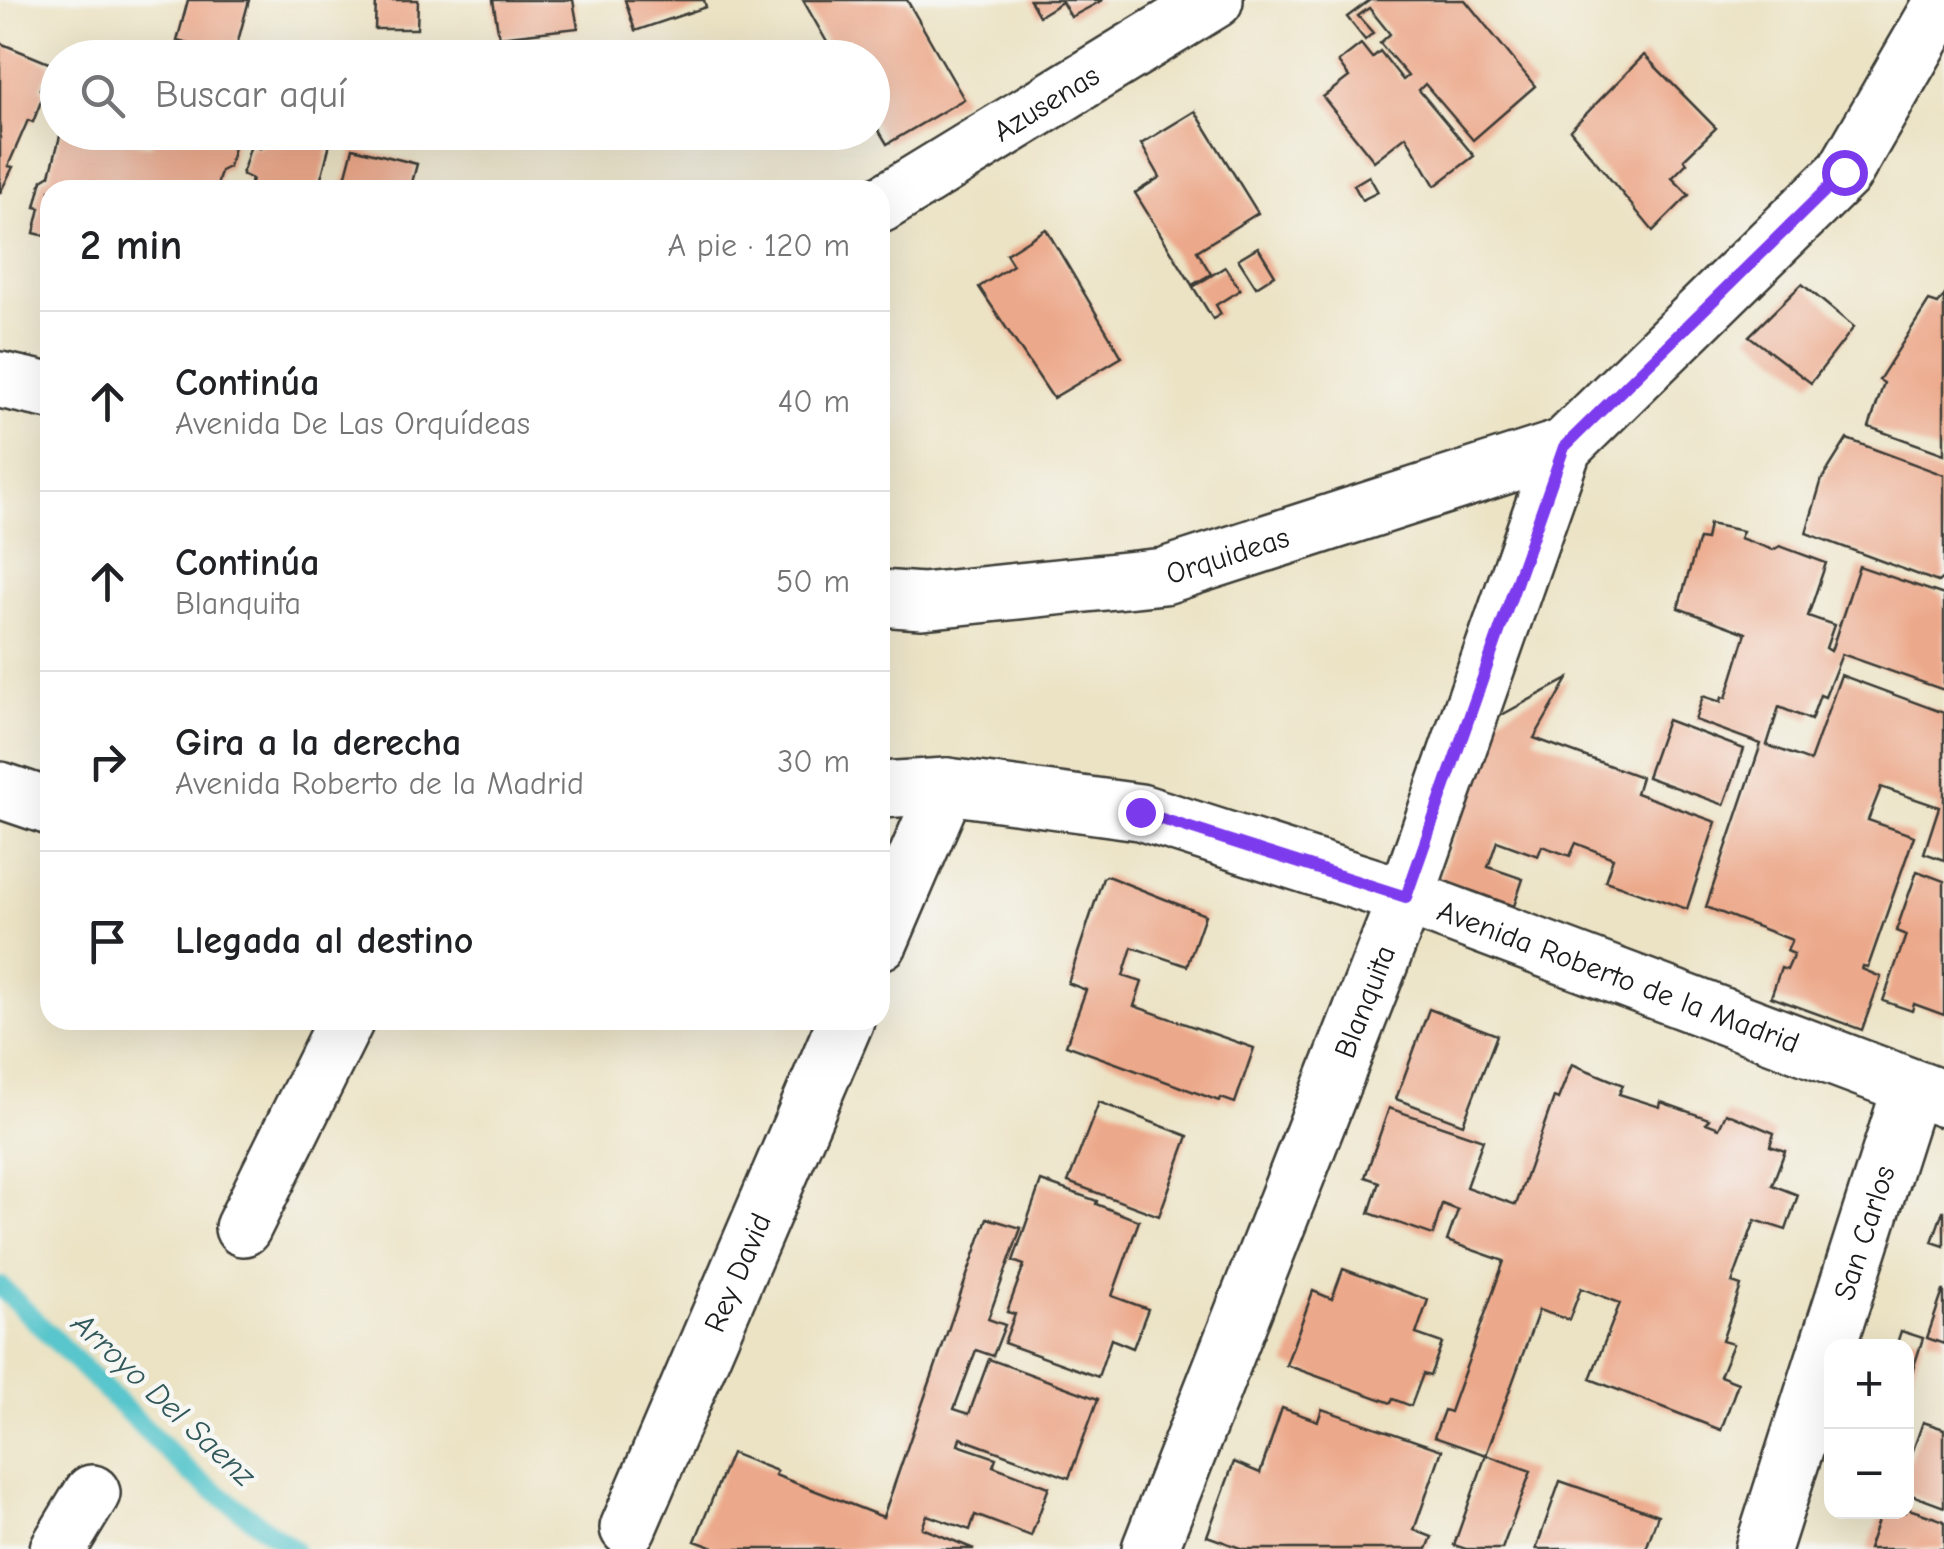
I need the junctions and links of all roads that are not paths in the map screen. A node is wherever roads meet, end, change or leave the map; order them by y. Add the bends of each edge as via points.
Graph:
1 (1215, 0) edge
2 (1944, 0) edge
3 (890, 199) edge
4 (0, 380) edge
5 (40, 390) edge
6 (1564, 447) junction
7 (890, 599) edge
8 (947, 786) junction
9 (890, 789) edge
10 (0, 790) edge
11 (40, 803) edge
12 (1406, 897) junction
13 (890, 919) edge
14 (341, 1030) edge
15 (842, 1030) edge
16 (1928, 1093) edge
17 (243, 1228) dead end
18 (92, 1493) dead end
19 (628, 1528) dead end
20 (58, 1549) edge
21 (1150, 1549) edge
22 (1763, 1549) edge

1 - 3 street, Azusenas
2 - 6 street via 1844,172
4 - 5 street
6 - 7 street, Orquideas via 1164,576
6 - 12 street, Blanquita
8 - 9 street, Avenida Roberto de la Madrid
8 - 12 street, Avenida Roberto de la Madrid via 1140,812
8 - 13 street
10 - 11 street
12 - 16 street, Avenida Roberto de la Madrid
12 - 21 street, Blanquita
14 - 17 street
15 - 19 street, Rey David
16 - 22 street, San Carlos
18 - 20 street

